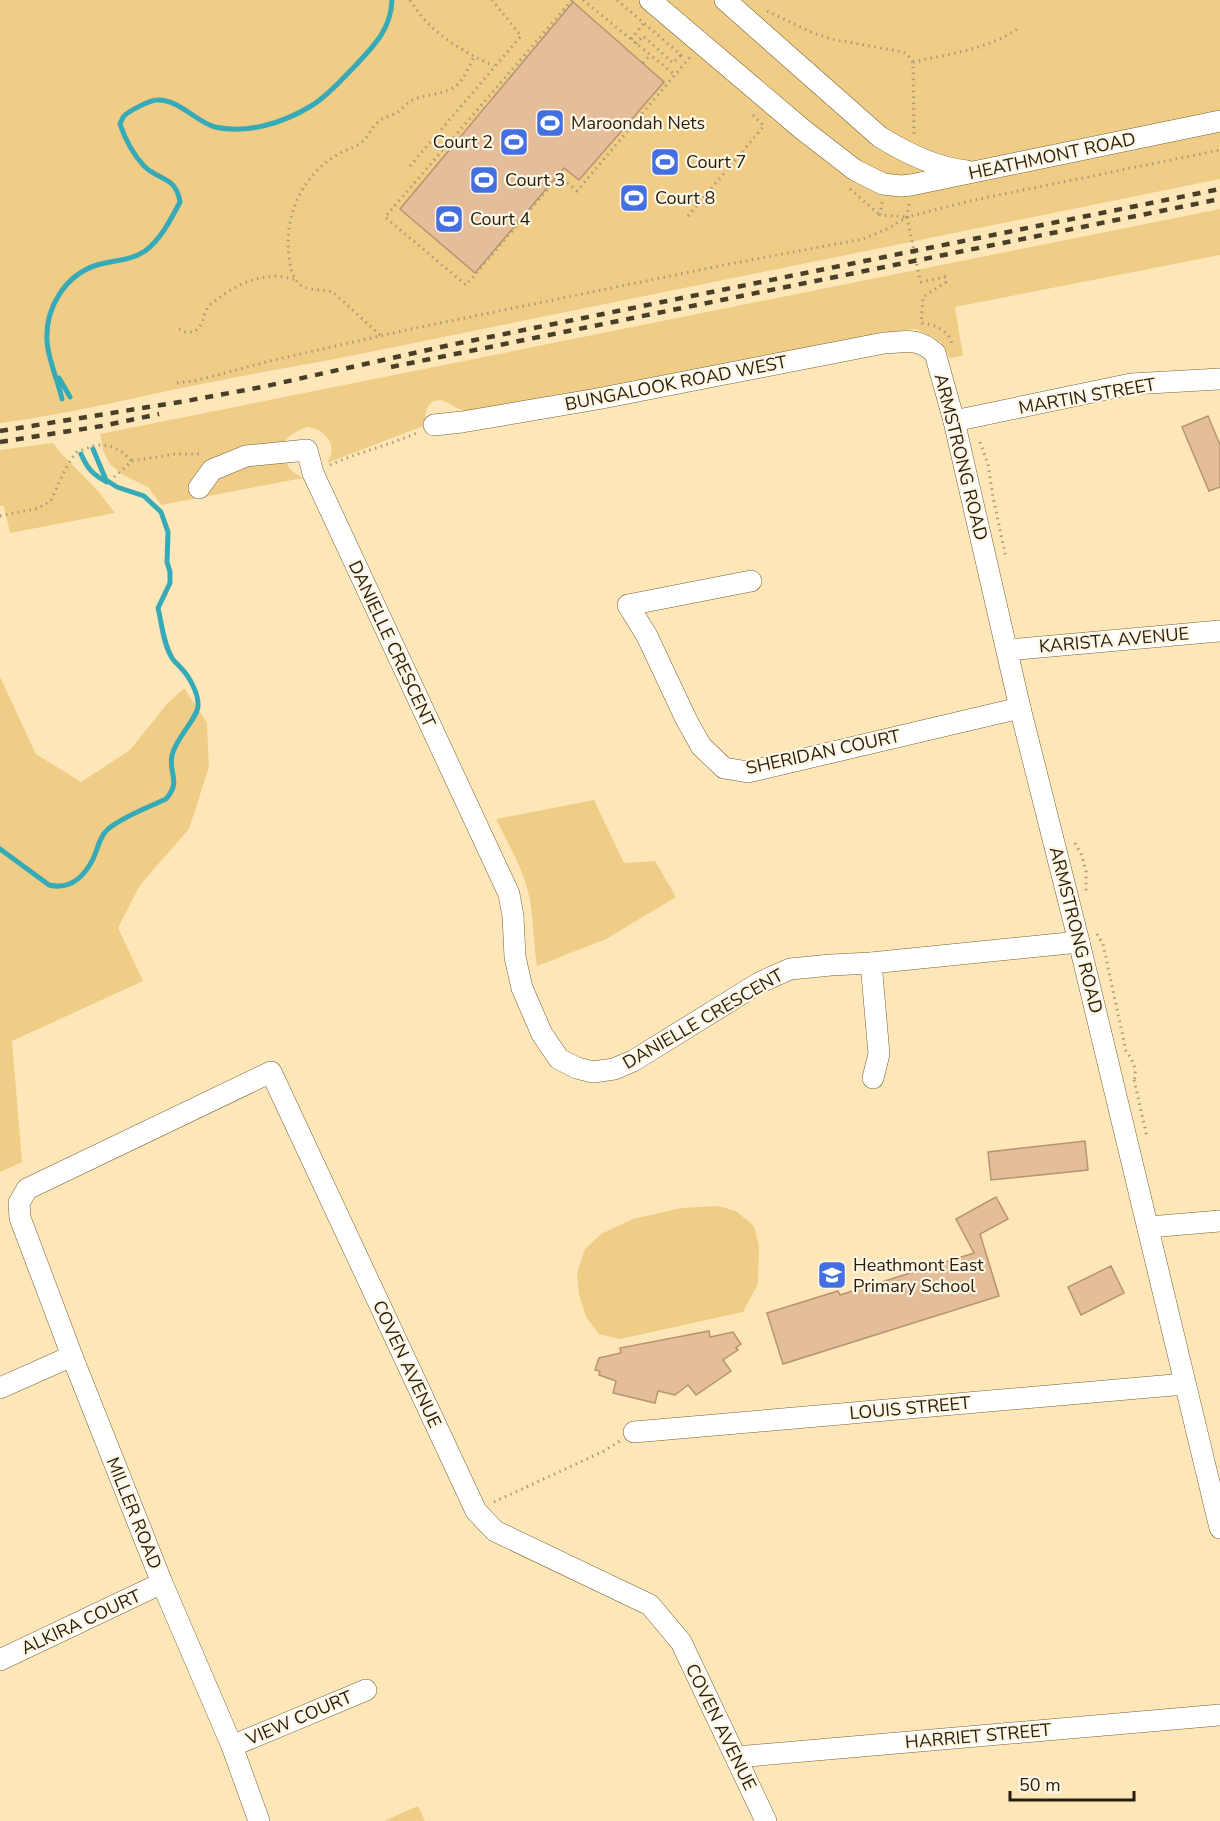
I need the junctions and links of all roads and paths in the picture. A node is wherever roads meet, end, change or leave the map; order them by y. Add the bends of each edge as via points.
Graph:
1 (410, 0) edge
2 (492, 0) edge
3 (572, 0) edge
4 (583, 0) edge
5 (650, 0) edge
6 (725, 0) edge
7 (765, 10) dead end
8 (644, 23) dead end
9 (1019, 28) dead end
10 (631, 39) junction
11 (636, 44) junction
12 (651, 55) junction
13 (681, 55) dead end
14 (474, 57) junction
15 (686, 62) dead end
16 (643, 63) dead end
17 (913, 63) junction
18 (495, 67) junction
19 (675, 75) junction
20 (753, 115) dead end
21 (1220, 121) edge
22 (1220, 150) edge
23 (914, 155) junction
24 (410, 166) dead end
25 (982, 171) junction
26 (883, 184) junction
27 (911, 185) junction
28 (687, 216) dead end
29 (907, 217) junction
30 (295, 280) junction
31 (179, 329) dead end
32 (920, 332) junction
33 (381, 336) junction
34 (953, 348) dead end
35 (1220, 379) edge
36 (177, 383) dead end
37 (964, 419) junction
38 (434, 425) joint
39 (132, 461) dead end
40 (120, 471) dead end
41 (313, 473) junction
42 (114, 477) dead end
43 (199, 488) dead end
44 (0, 516) edge
45 (1006, 565) dead end
46 (751, 581) dead end
47 (1220, 631) edge
48 (1007, 650) junction
49 (1020, 708) junction
50 (1073, 836) dead end
51 (1087, 894) dead end
52 (1087, 936) junction
53 (871, 963) junction
54 (1126, 1051) junction
55 (1125, 1059) dead end
56 (1130, 1076) dead end
57 (873, 1078) dead end
58 (19, 1203) joint
59 (1220, 1221) edge
60 (1149, 1227) junction
61 (72, 1356) junction
62 (1185, 1384) junction
63 (0, 1388) edge
64 (634, 1432) joint
65 (476, 1511) junction
66 (1220, 1528) edge
67 (162, 1583) junction
68 (0, 1659) edge
69 (366, 1690) dead end
70 (1220, 1715) edge
71 (232, 1746) junction
72 (737, 1757) junction
73 (259, 1821) edge
74 (766, 1821) edge

1 - 14 path via 435,32
2 - 18 path via 521,36
3 - 19 path via 385,217 466,285 559,176 577,191 595,165
4 - 10 path
5 - 26 street via 802,129 855,170
6 - 23 street via 873,132
7 - 17 path via 831,39 903,52
8 - 10 path
9 - 17 path via 988,44
10 - 11 path
11 - 12 path
11 - 13 path via 643,36 673,63
12 - 16 path
12 - 19 path
14 - 18 path
14 - 30 path via 452,89 420,97 376,123 362,142 335,156 304,184 291,215 288,242
15 - 19 path
17 - 23 path
18 - 24 path
20 - 28 path via 765,126
21 - 25 street, HEATHMONT ROAD
22 - 29 path
23 - 25 street via 949,168
25 - 27 street, HEATHMONT ROAD
26 - 27 street, HEATHMONT ROAD
26 - 29 path via 880,215
27 - 29 path
29 - 32 path via 921,282 945,277 946,282 923,297
29 - 33 path via 853,241
30 - 31 path via 280,277 246,282 208,307 201,326 194,332
30 - 33 path via 309,289 333,292
32 - 34 path via 928,323 941,329 951,338
32 - 37 street, ARMSTRONG ROAD via 935,353
32 - 38 street, BUNGALOOK ROAD WEST via 884,343 597,399
33 - 36 path
35 - 37 street, MARTIN STREET via 1131,384
37 - 45 path via 978,437 987,464
37 - 48 street, ARMSTRONG ROAD
38 - 41 path
39 - 44 path via 110,446 96,445 77,452 51,500 39,508
40 - 42 path
41 - 43 street, DANIELLE CRESCENT via 306,450 246,456 212,470
41 - 53 street, DANIELLE CRESCENT via 509,894 522,988 542,1034 559,1059 593,1072 614,1069 759,983 790,969
46 - 49 street, SHERIDAN COURT via 628,605 701,746 724,768 748,772
47 - 48 street, KARISTA AVENUE
48 - 49 street, ARMSTRONG ROAD
49 - 52 street, ARMSTRONG ROAD
50 - 51 path via 1083,856
52 - 53 street, DANIELLE CRESCENT
52 - 54 path via 1103,944
52 - 60 street, ARMSTRONG ROAD
53 - 57 street via 879,1054
54 - 55 path
54 - 56 path via 1136,1075 1134,1080
58 - 61 street, MILLER ROAD via 20,1218
58 - 65 street, COVEN AVENUE via 27,1189 271,1072
59 - 60 street
60 - 62 street, ARMSTRONG ROAD
61 - 63 street
61 - 67 street, MILLER ROAD
62 - 64 street, LOUIS STREET
62 - 66 street, ARMSTRONG ROAD
64 - 65 path via 604,1451
65 - 72 street, COVEN AVENUE via 495,1531 650,1605 681,1642
67 - 68 street, ALKIRA COURT
67 - 71 street, MILLER ROAD
69 - 71 street, VIEW COURT
70 - 72 street, HARRIET STREET
71 - 73 street, MILLER ROAD
72 - 74 street, COVEN AVENUE

